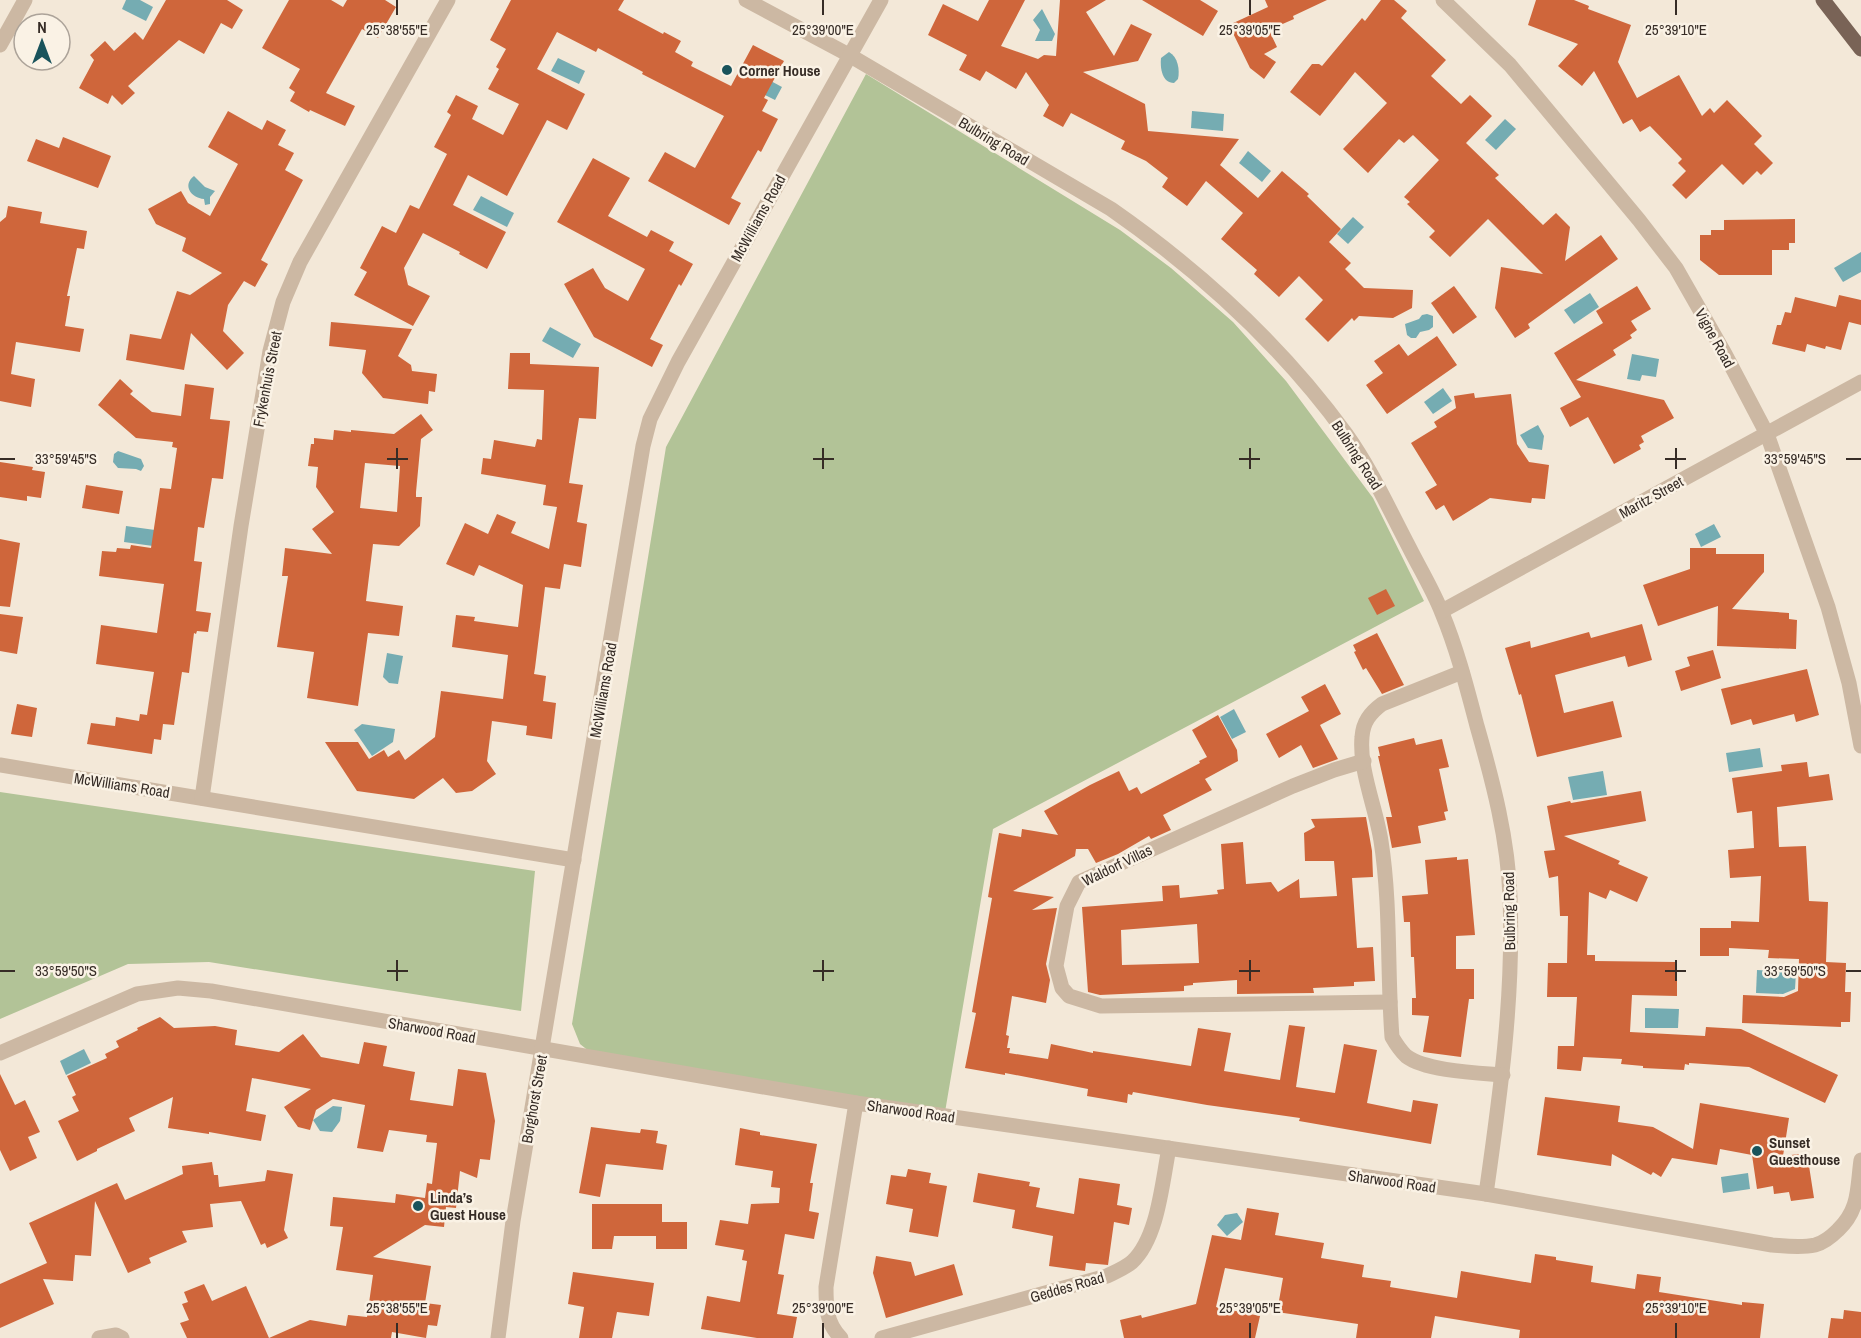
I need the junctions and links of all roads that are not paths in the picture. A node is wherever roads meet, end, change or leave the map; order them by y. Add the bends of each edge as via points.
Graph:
1 (25, 0) edge
2 (448, 0) edge
3 (746, 0) edge
4 (881, 0) edge
5 (1443, 0) edge
6 (1823, 0) edge
7 (0, 45) edge
8 (1861, 49) edge
9 (849, 55) junction
10 (1861, 382) edge
11 (1767, 434) junction
12 (1442, 611) junction
13 (1462, 672) junction
14 (1861, 746) edge
15 (1364, 761) junction
16 (0, 765) edge
17 (202, 798) junction
18 (574, 860) junction
19 (1390, 1002) junction
20 (543, 1049) junction
21 (0, 1053) edge
22 (1503, 1075) junction
23 (856, 1103) junction
24 (1169, 1148) junction
25 (1861, 1160) edge
26 (1486, 1194) junction
27 (99, 1338) edge
28 (122, 1338) edge
29 (498, 1338) edge
30 (841, 1338) edge
31 (882, 1338) edge

1 - 7 street
2 - 17 street, Frykenhuis Street via 300,262 283,302 270,351 247,491
3 - 9 street, Bulbring Road
4 - 9 street, McWilliams Road
5 - 11 street, Vigne Road via 1510,65 1676,268
6 - 8 main road
9 - 12 street, Bulbring Road via 1111,209 1186,265 1247,319 1346,435 1378,486
9 - 18 street, McWilliams Road via 650,419
10 - 11 street, Maritz Street
11 - 12 street, Maritz Street
11 - 14 street, Vigne Road via 1828,607 1850,682
12 - 13 street, Bulbring Road
13 - 15 street via 1382,704 1374,711 1366,720 1362,738
13 - 22 street, Bulbring Road via 1490,770 1507,856 1511,943
15 - 19 street via 1381,841
15 - 19 street, Waldorf Villas via 1293,786 1079,882 1067,906 1056,966 1062,988 1069,996 1101,1006
16 - 17 street, McWilliams Road
17 - 18 street, McWilliams Road
18 - 20 street, Borghorst Street
19 - 22 street via 1392,1037 1408,1057 1464,1072
20 - 21 street, Sharwood Road via 177,988 137,994
20 - 23 street, Sharwood Road
20 - 29 street, Borghorst Street via 513,1221
22 - 26 street, Bulbring Road
23 - 24 street, Sharwood Road
23 - 30 street via 826,1287 828,1321
24 - 26 street, Sharwood Road
24 - 31 street, Geddes Road via 1152,1231 1130,1263 1107,1276
25 - 26 street, Sharwood Road via 1852,1214 1816,1245 1772,1245
27 - 28 street

